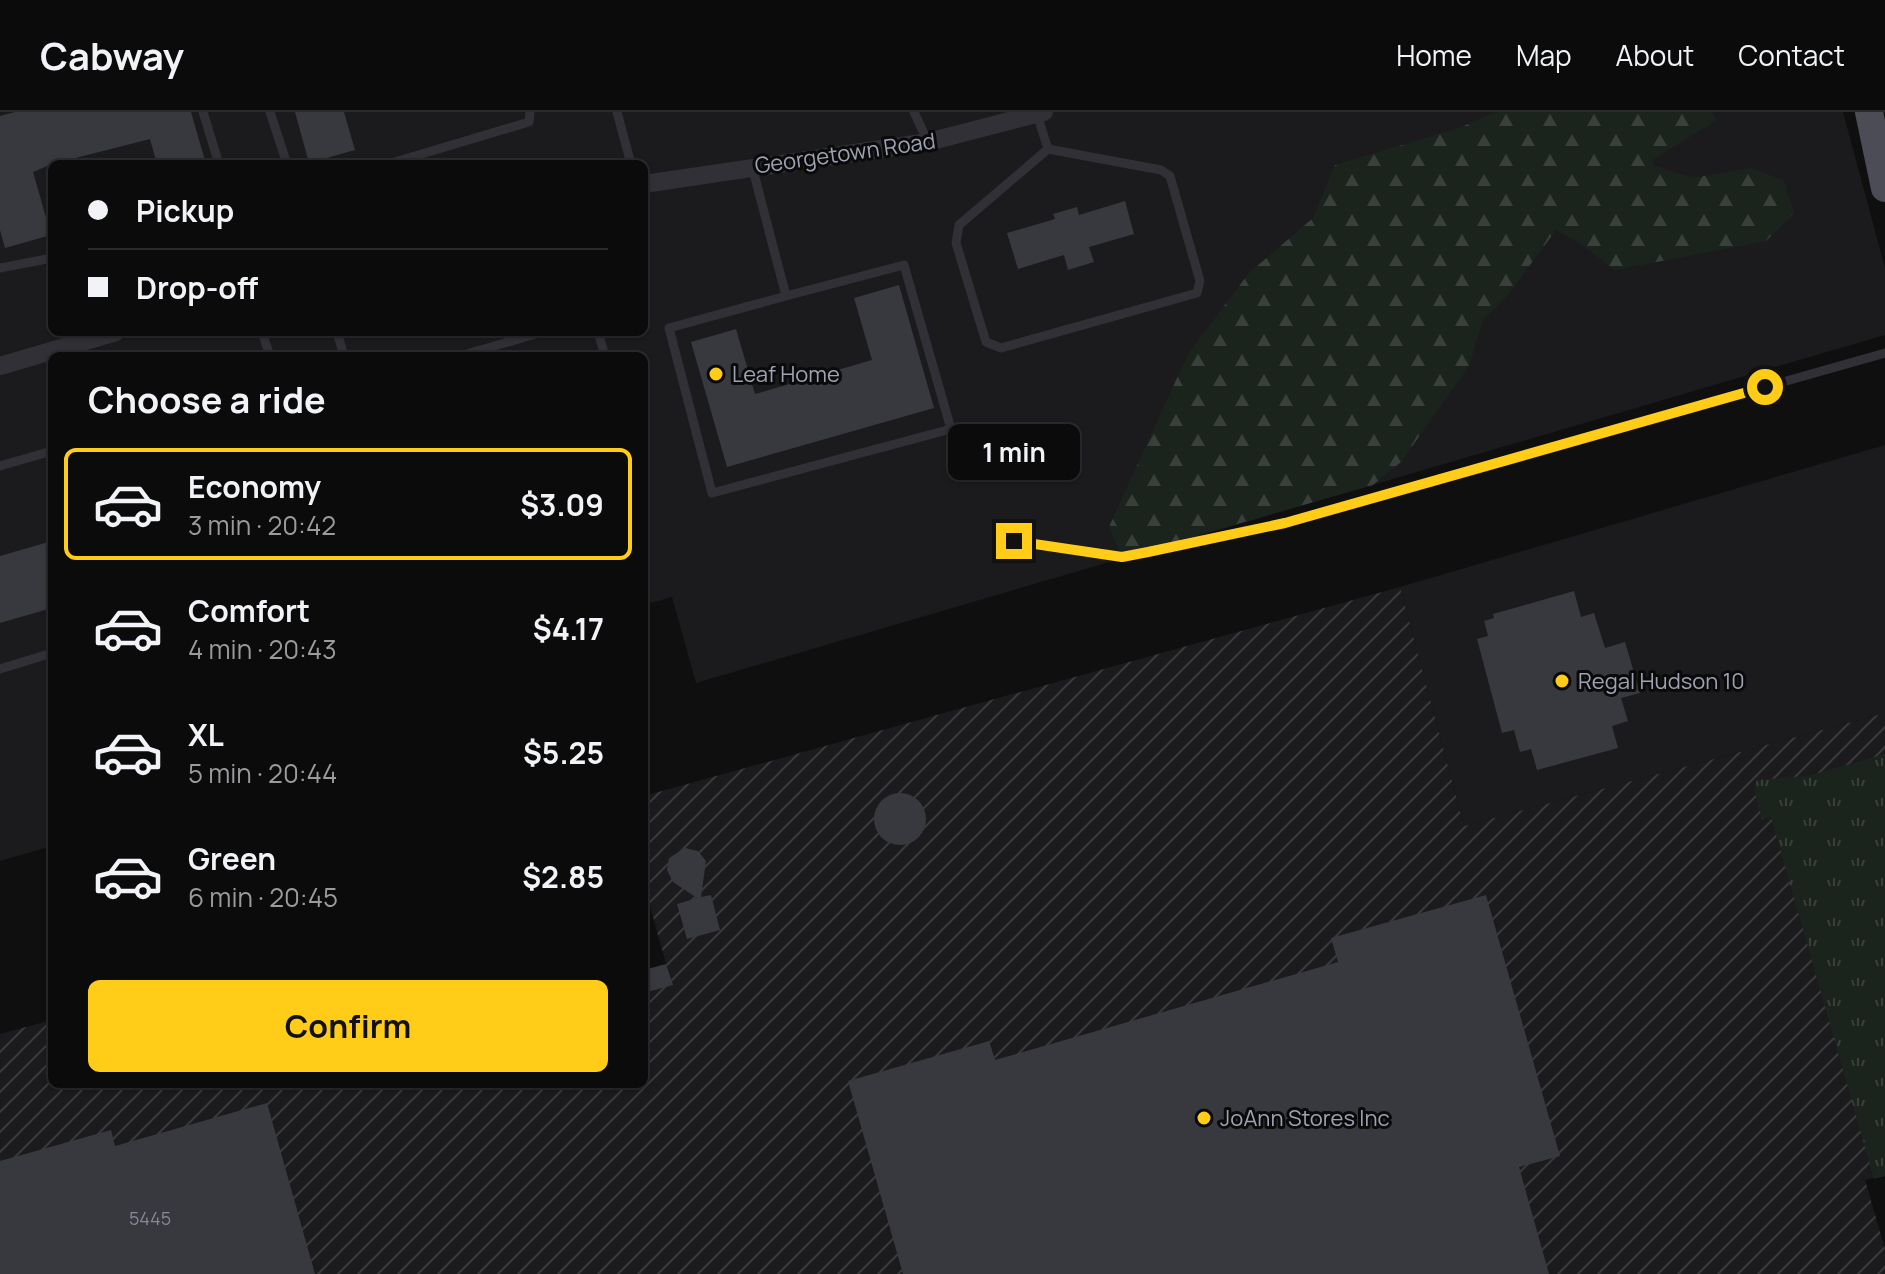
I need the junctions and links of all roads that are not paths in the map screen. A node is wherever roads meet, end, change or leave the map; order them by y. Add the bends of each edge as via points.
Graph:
1 (203, 112) edge
2 (270, 112) edge
3 (530, 112) edge
4 (617, 112) edge
5 (914, 112) edge
6 (1869, 112) edge
7 (1041, 113) edge
8 (928, 142) junction
9 (1048, 149) junction
10 (218, 160) edge
11 (286, 160) edge
12 (417, 160) edge
13 (630, 160) edge
14 (752, 166) junction
15 (648, 183) edge
16 (1885, 188) edge
17 (48, 259) edge
18 (0, 268) edge
19 (786, 296) junction
20 (102, 336) edge
21 (528, 336) edge
22 (474, 352) edge
23 (1885, 353) edge
24 (0, 366) edge
25 (48, 452) edge
26 (0, 466) edge
27 (1014, 541) dead end
28 (48, 654) edge
29 (0, 669) edge

1 - 10 lane
2 - 11 lane
3 - 12 lane via 529,122
4 - 13 lane
5 - 8 lane
6 - 16 main road
7 - 8 street, Georgetown Road
7 - 9 lane
8 - 14 street, Georgetown Road
9 - 9 lane via 1170,176 1200,281 1197,293 1001,348 986,342 956,243 959,225
14 - 15 street, Georgetown Road
14 - 19 lane
17 - 18 lane
19 - 19 lane via 904,265 951,429 712,493 669,328
20 - 24 street
21 - 22 lane
23 - 27 lane via 1285,523 1122,557
25 - 26 lane
28 - 29 lane

